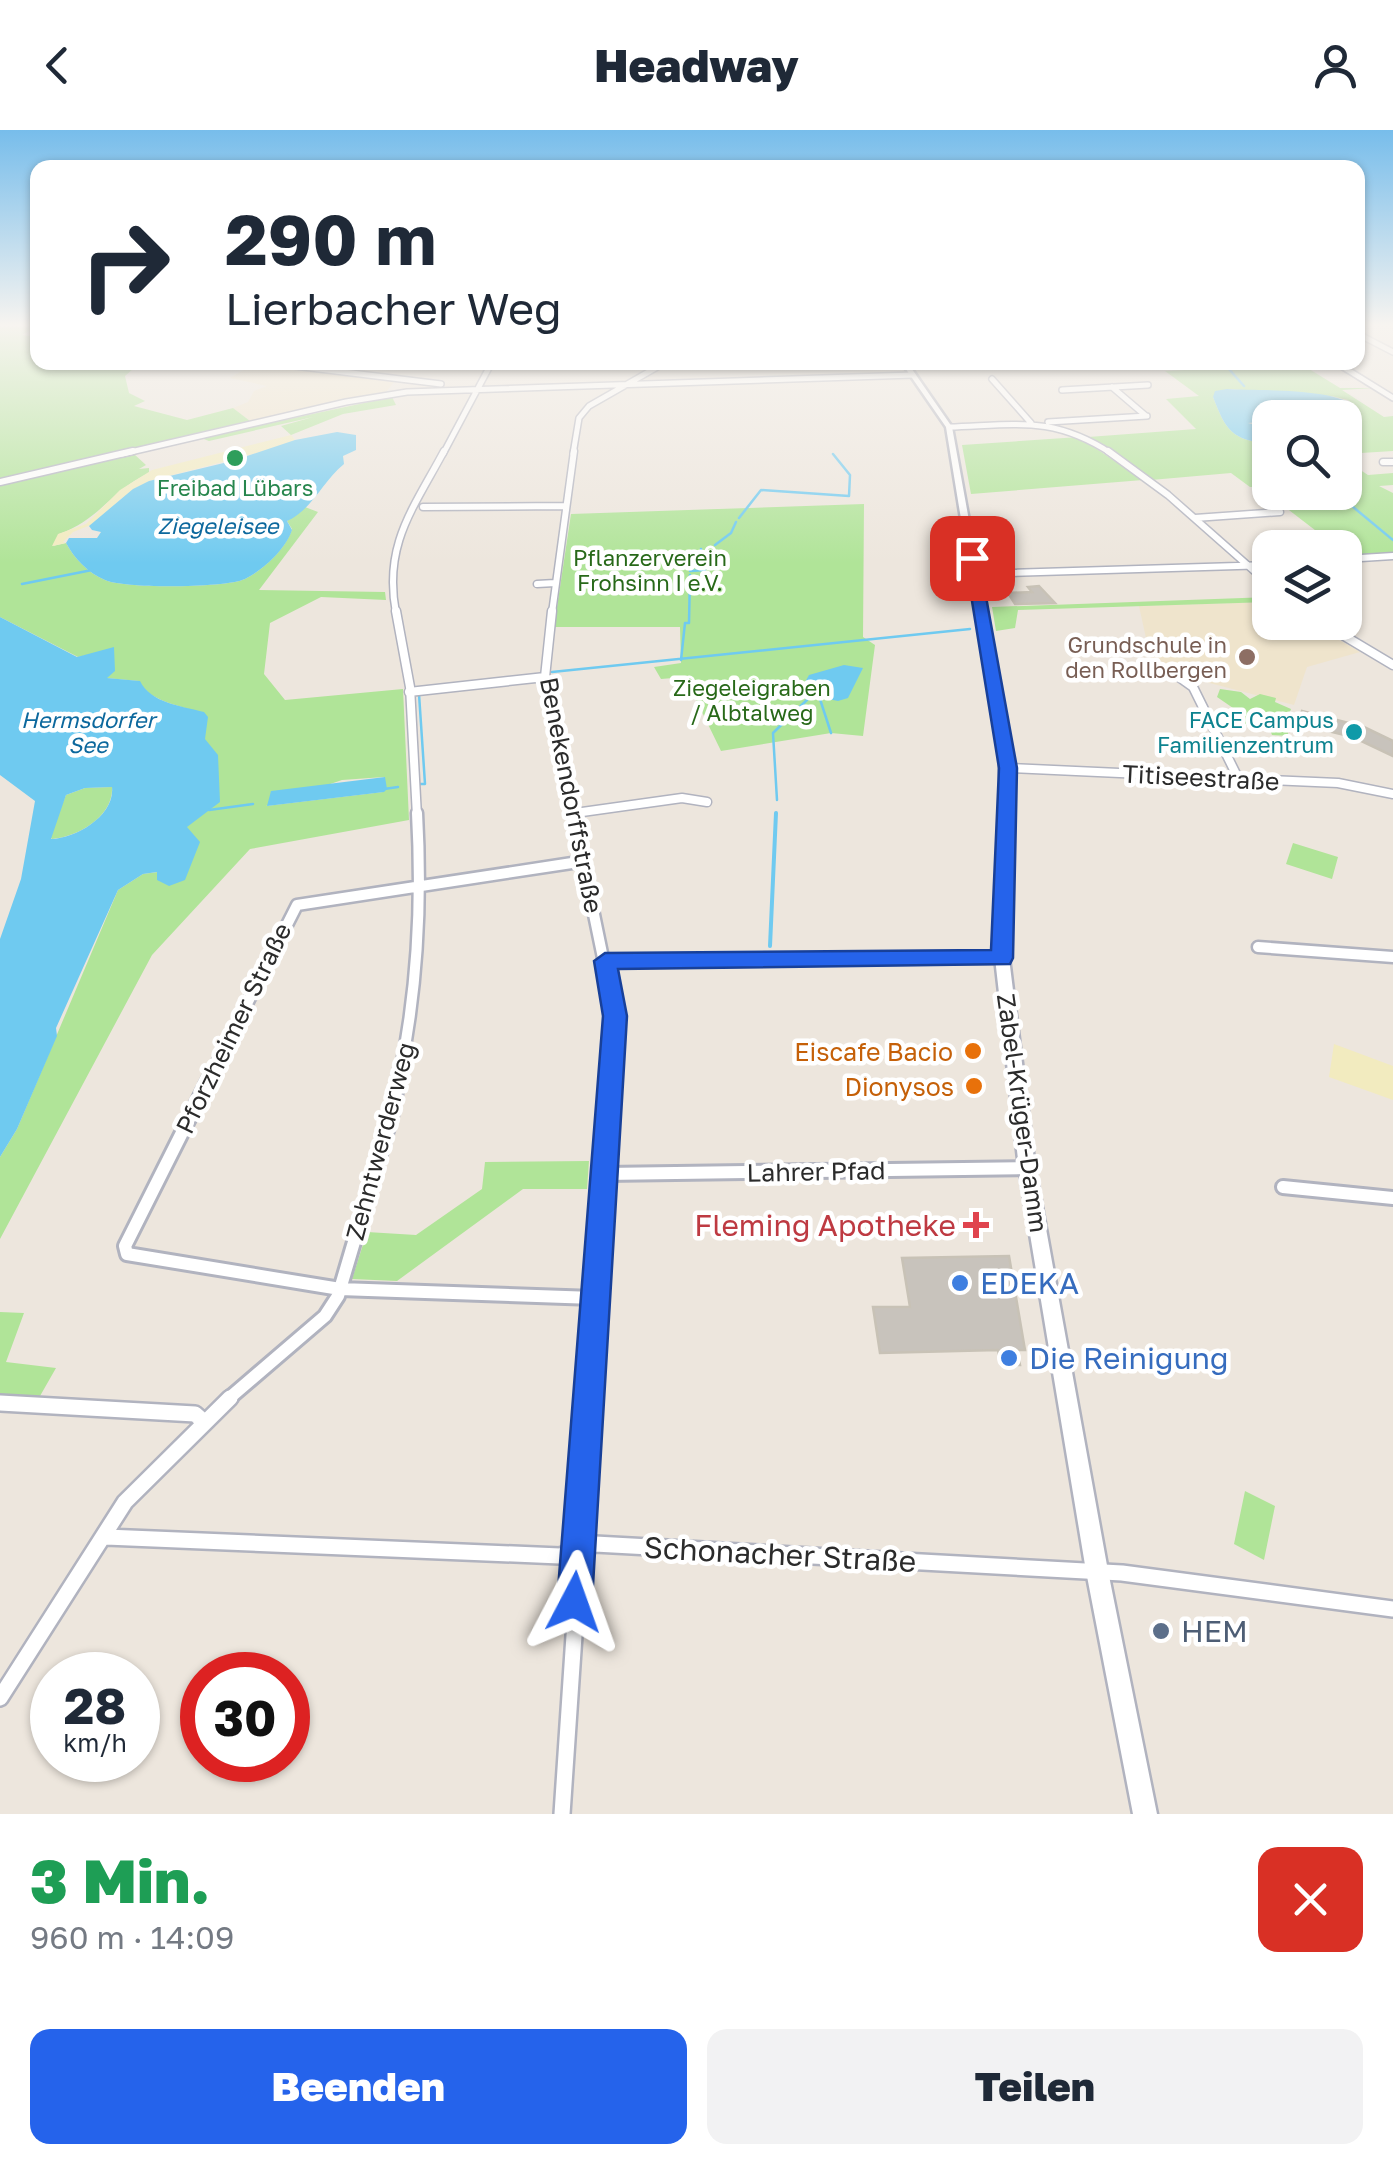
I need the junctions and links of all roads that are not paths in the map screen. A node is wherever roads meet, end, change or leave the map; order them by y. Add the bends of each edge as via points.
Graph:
1 (330, 406) edge
2 (468, 406) edge
3 (590, 406) edge
4 (934, 406) edge
5 (1015, 406) edge
6 (1134, 406) edge
7 (1030, 423) junction
8 (1040, 424) junction
9 (948, 427) junction
10 (1383, 462) dead end
11 (1393, 462) edge
12 (0, 482) edge
13 (564, 506) junction
14 (424, 507) dead end
15 (1280, 512) dead end
16 (1195, 518) junction
17 (1393, 556) edge
18 (1362, 558) edge
19 (1250, 566) joint
20 (975, 574) junction
21 (555, 583) junction
22 (536, 584) dead end
23 (1351, 640) edge
24 (1393, 665) edge
25 (1172, 672) dead end
26 (545, 677) junction
27 (409, 692) junction
28 (1008, 768) junction
29 (1238, 778) junction
30 (1393, 794) edge
31 (707, 802) dead end
32 (576, 813) junction
33 (585, 861) junction
34 (420, 884) junction
35 (1258, 947) dead end
36 (1393, 956) edge
37 (1002, 958) junction
38 (605, 961) junction
39 (1027, 1168) junction
40 (606, 1174) junction
41 (1282, 1187) dead end
42 (1393, 1198) edge
43 (340, 1289) junction
44 (594, 1298) junction
45 (0, 1403) edge
46 (204, 1422) junction
47 (106, 1537) junction
48 (578, 1550) junction
49 (1097, 1571) junction
50 (1393, 1610) edge
51 (0, 1698) edge
52 (562, 1814) edge
53 (1146, 1814) edge

1 - 12 street
2 - 27 street, Zehntwerderweg via 392,560
3 - 13 street, Benekendorffstraße via 579,418
4 - 9 street, Zabel-Krüger-Damm
5 - 7 street
6 - 8 street via 1147,416
7 - 8 street
7 - 9 street
8 - 16 street via 1080,435
9 - 20 street, Zabel-Krüger-Damm
10 - 11 street
13 - 14 street
13 - 21 street, Benekendorffstraße
15 - 16 street
16 - 19 street
17 - 18 street
19 - 20 street
20 - 28 street, Zabel-Krüger-Damm
21 - 22 street
21 - 26 street, Benekendorffstraße
23 - 24 street
25 - 29 street via 1193,688
26 - 27 street
26 - 32 street, Benekendorffstraße
27 - 34 street, Zehntwerderweg
28 - 29 street, Titiseestraße
28 - 37 street, Zabel-Krüger-Damm
29 - 30 street, Titiseestraße via 1338,783
31 - 32 street via 682,798
32 - 33 street, Benekendorffstraße
33 - 34 street, Pforzheimer Straße
33 - 38 street, Benekendorffstraße
34 - 43 street, Zehntwerderweg via 410,1027
34 - 43 street, Pforzheimer Straße via 305,902 292,910 125,1246 127,1254
35 - 36 street
37 - 38 street
37 - 39 street, Zabel-Krüger-Damm
38 - 40 street, Benekendorffstraße via 615,1016
39 - 40 street, Lahrer Pfad
39 - 49 street, Zabel-Krüger-Damm
40 - 44 street, Benekendorffstraße
41 - 42 street
43 - 44 street
43 - 46 street, Zehntwerderweg via 325,1316
44 - 48 street, Benekendorffstraße
45 - 46 street via 195,1414
46 - 47 street, Zehntwerderweg via 126,1502
47 - 48 street, Schonacher Straße via 560,1556
47 - 51 street, Zehntwerderweg
48 - 49 street, Schonacher Straße via 595,1544
48 - 52 street, Benekendorffstraße
49 - 50 street, Schonacher Straße
49 - 53 street, Zabel-Krüger-Damm

